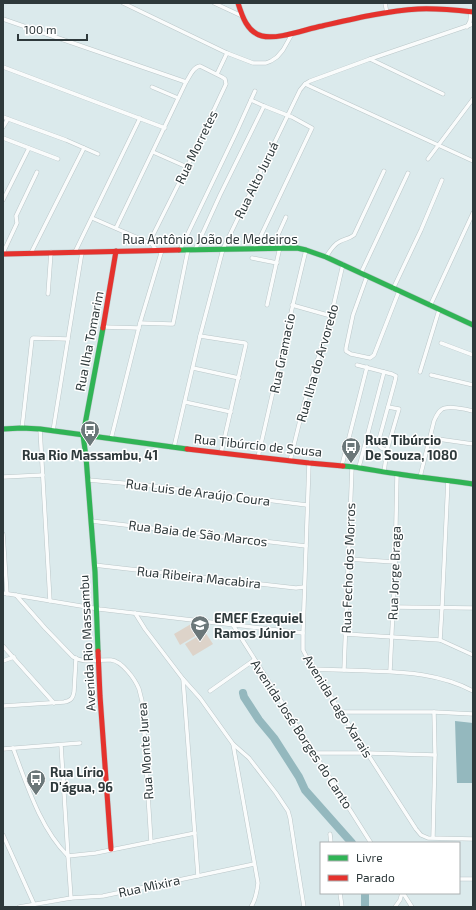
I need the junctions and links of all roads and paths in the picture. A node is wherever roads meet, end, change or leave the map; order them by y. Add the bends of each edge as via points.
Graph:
1 (123, 3) edge
2 (214, 3) edge
3 (238, 3) edge
4 (385, 3) edge
5 (431, 3) edge
6 (428, 9) junction
7 (472, 12) edge
8 (387, 14) junction
9 (242, 16) junction
10 (3, 20) edge
11 (473, 24) edge
12 (467, 27) junction
13 (293, 33) junction
14 (227, 53) junction
15 (370, 59) junction
16 (3, 67) edge
17 (217, 74) junction
18 (186, 82) junction
19 (305, 84) junction
20 (152, 87) dead end
21 (255, 91) dead end
22 (443, 94) dead end
23 (178, 98) junction
24 (251, 100) junction
25 (472, 101) edge
26 (264, 106) junction
27 (288, 116) junction
28 (3, 117) edge
29 (140, 118) junction
30 (8, 119) junction
31 (3, 127) edge
32 (165, 128) junction
33 (3, 138) edge
34 (439, 145) junction
35 (29, 148) junction
36 (84, 148) junction
37 (153, 152) junction
38 (98, 154) dead end
39 (58, 159) dead end
40 (428, 159) dead end
41 (473, 161) edge
42 (186, 167) junction
43 (384, 171) dead end
44 (37, 172) dead end
45 (408, 173) dead end
46 (442, 180) dead end
47 (3, 200) edge
48 (473, 213) edge
49 (286, 216) dead end
50 (92, 218) junction
51 (116, 228) junction
52 (149, 243) junction
53 (255, 248) junction
54 (272, 248) junction
55 (280, 248) junction
56 (223, 249) junction
57 (159, 250) junction
58 (180, 250) junction
59 (188, 250) junction
60 (195, 250) junction
61 (306, 250) junction
62 (116, 251) junction
63 (51, 252) junction
64 (78, 252) junction
65 (3, 253) edge
66 (31, 253) junction
67 (326, 257) junction
68 (252, 258) dead end
69 (276, 263) junction
70 (343, 264) junction
71 (361, 273) junction
72 (366, 276) junction
73 (396, 290) junction
74 (48, 294) dead end
75 (267, 305) dead end
76 (292, 305) junction
77 (430, 306) junction
78 (439, 310) junction
79 (331, 316) junction
80 (140, 323) junction
81 (473, 324) edge
82 (103, 326) junction
83 (139, 328) junction
84 (200, 336) junction
85 (68, 339) junction
86 (441, 343) dead end
87 (473, 355) edge
88 (357, 365) dead end
89 (193, 368) junction
90 (367, 368) junction
91 (384, 372) junction
92 (420, 372) dead end
93 (431, 375) dead end
94 (239, 378) junction
95 (473, 385) edge
96 (185, 402) junction
97 (388, 407) junction
98 (473, 410) edge
99 (231, 412) junction
100 (22, 428) junction
101 (3, 429) edge
102 (40, 429) junction
103 (53, 431) junction
104 (83, 435) junction
105 (431, 438) junction
106 (111, 439) junction
107 (473, 444) edge
108 (174, 447) junction
109 (387, 450) junction
110 (221, 453) junction
111 (258, 457) junction
112 (290, 461) junction
113 (310, 463) junction
114 (342, 465) junction
115 (352, 467) junction
116 (360, 467) junction
117 (384, 472) junction
118 (397, 474) junction
119 (43, 475) junction
120 (3, 477) edge
121 (420, 477) junction
122 (88, 480) junction
123 (448, 480) junction
124 (473, 484) edge
125 (308, 505) junction
126 (91, 521) junction
127 (3, 534) edge
128 (306, 546) junction
129 (4, 557) edge
130 (348, 559) junction
131 (395, 562) junction
132 (94, 565) junction
133 (304, 587) junction
134 (5, 594) edge
135 (16, 595) junction
136 (50, 601) junction
137 (393, 607) junction
138 (97, 608) junction
139 (442, 608) junction
140 (473, 608) edge
141 (135, 613) junction
142 (233, 625) junction
143 (303, 633) junction
144 (345, 634) junction
145 (392, 637) junction
146 (440, 640) junction
147 (3, 646) edge
148 (473, 655) edge
149 (14, 657) junction
150 (76, 658) junction
151 (254, 660) junction
152 (3, 661) edge
153 (98, 661) junction
154 (313, 669) junction
155 (344, 670) junction
156 (390, 671) junction
157 (183, 679) junction
158 (473, 690) edge
159 (210, 691) dead end
160 (54, 703) junction
161 (3, 706) edge
162 (341, 712) junction
163 (434, 712) junction
164 (473, 714) edge
165 (80, 743) dead end
166 (233, 744) junction
167 (61, 745) junction
168 (13, 748) junction
169 (3, 749) edge
170 (314, 753) junction
171 (368, 753) junction
172 (435, 755) junction
173 (195, 833) junction
174 (330, 834) dead end
175 (3, 835) edge
176 (433, 837) junction
177 (473, 839) edge
178 (151, 842) junction
179 (331, 842) edge
180 (370, 842) edge
181 (111, 850) junction
182 (68, 856) junction
183 (254, 864) junction
184 (198, 876) junction
185 (460, 879) edge
186 (473, 879) edge
187 (340, 894) edge
188 (402, 894) edge
189 (403, 894) edge
190 (71, 898) junction
191 (34, 904) junction
192 (19, 907) edge
193 (251, 907) edge
194 (304, 907) edge
195 (342, 907) edge
196 (395, 907) edge
197 (412, 907) edge

1 - 14 street
2 - 9 street
3 - 9 street
4 - 8 street
5 - 6 street
6 - 7 street
6 - 8 street
7 - 12 street
8 - 13 street
9 - 13 street via 251,30 261,36
10 - 18 street
11 - 12 street
12 - 15 street
13 - 14 street via 271,62 253,63
14 - 17 street
15 - 19 street
15 - 22 street
16 - 29 street
17 - 18 street via 200,66 196,67
17 - 42 street, Rua Morretes via 225,79 226,84
18 - 23 street
19 - 27 street, Rua Alto Juruá
19 - 34 street
20 - 23 street
21 - 24 street
23 - 32 street
24 - 26 street
24 - 58 street
25 - 34 street
26 - 27 street
26 - 60 street
27 - 53 street via 312,128
27 - 56 street, Rua Alto Juruá
28 - 30 street
29 - 32 street
29 - 50 street
30 - 31 street
30 - 36 street
32 - 37 street
33 - 35 street
34 - 40 street
34 - 41 street
35 - 39 street
35 - 47 street
36 - 38 street
36 - 66 street
37 - 42 street
37 - 51 street
42 - 52 street, Rua Morretes
43 - 67 street via 354,235 337,243
44 - 65 street via 16,216 17,223
45 - 71 street
46 - 73 street
48 - 77 street
49 - 54 street
50 - 51 street
50 - 64 street
51 - 52 street
52 - 57 street
53 - 54 street, Rua Antônio João de Medeiros
53 - 56 street, Rua Antônio João de Medeiros
54 - 55 street, Rua Antônio João de Medeiros
55 - 61 street, Rua Antônio João de Medeiros
55 - 69 street
56 - 60 street, Rua Antônio João de Medeiros
56 - 84 street, Rua Alto Juruá
57 - 58 street, Rua Antônio João de Medeiros
57 - 62 street, Rua Antônio João de Medeiros
57 - 80 street
58 - 59 street, Rua Antônio João de Medeiros
59 - 60 street, Rua Antônio João de Medeiros
59 - 80 street via 172,324
61 - 67 street, Rua Antônio João de Medeiros
61 - 76 street, Rua Gramacio
62 - 64 street, Rua Antônio João de Medeiros
62 - 82 street, Rua Ilha Tomarim
63 - 64 street, Rua Antônio João de Medeiros
63 - 66 street, Rua Antônio João de Medeiros
63 - 74 street
64 - 85 street
65 - 66 street, Rua Antônio João de Medeiros
67 - 70 street, Rua Antônio João de Medeiros
68 - 69 street
69 - 75 street
70 - 71 street, Rua Antônio João de Medeiros
70 - 79 street, Rua Ilha do Arvoredo
71 - 72 street, Rua Antônio João de Medeiros
72 - 73 street, Rua Antônio João de Medeiros
72 - 73 street via 353,315 346,348 349,354 370,358 374,355
73 - 77 street, Rua Antônio João de Medeiros
76 - 79 street
76 - 111 street, Rua Gramacio
77 - 78 street, Rua Antônio João de Medeiros
78 - 81 street, Rua Antônio João de Medeiros
78 - 92 street
79 - 112 street, Rua Ilha do Arvoredo via 304,404
80 - 83 street
82 - 83 street
82 - 104 street, Rua Ilha Tomarim
83 - 106 street
84 - 89 street, Rua Alto Juruá
84 - 94 street via 246,344
85 - 100 street via 32,339
85 - 103 street
86 - 87 street
88 - 90 street
89 - 94 street
89 - 96 street, Rua Alto Juruá
90 - 91 street
90 - 114 street
91 - 97 street via 396,376
91 - 116 street
93 - 95 street
94 - 99 street
96 - 99 street
96 - 108 street, Rua Alto Juruá
97 - 109 street via 378,444 380,448
97 - 109 street via 399,409
98 - 105 street via 442,408 437,415
99 - 110 street
100 - 101 street, Rua Tibúrcio de Sousa
100 - 102 street, Rua Tibúrcio de Sousa
102 - 103 street, Rua Tibúrcio de Sousa
102 - 119 street
103 - 104 street, Rua Tibúrcio de Sousa
104 - 106 street, Rua Tibúrcio de Sousa
104 - 122 street, Avenida Rio Massambu
105 - 107 street
105 - 121 street
106 - 108 street, Rua Tibúrcio de Sousa
108 - 110 street, Rua Tibúrcio de Sousa
109 - 117 street
110 - 111 street, Rua Tibúrcio de Sousa
111 - 112 street, Rua Tibúrcio de Sousa
112 - 113 street, Rua Tibúrcio de Sousa
113 - 114 street, Rua Tibúrcio de Sousa
113 - 125 street, Avenida Lago Xarais
114 - 115 street, Rua Tibúrcio de Sousa
115 - 116 street, Rua Tibúrcio de Sousa
115 - 130 street, Rua Fecho dos Morros
116 - 117 street, Rua Tibúrcio de Sousa
117 - 118 street, Rua Tibúrcio de Sousa
118 - 121 street, Rua Tibúrcio de Sousa
118 - 131 street, Rua Jorge Braga
119 - 120 street
119 - 136 street
121 - 123 street, Rua Tibúrcio de Sousa
122 - 125 street, Rua Luis de Araújo Coura
122 - 126 street, Avenida Rio Massambu
123 - 124 street, Rua Tibúrcio de Sousa
123 - 139 street
125 - 128 street, Avenida Lago Xarais
126 - 128 street, Rua Baia de São Marcos
126 - 132 street, Avenida Rio Massambu
127 - 129 street
128 - 133 street, Avenida Lago Xarais
129 - 134 street
130 - 131 street
130 - 144 street, Rua Fecho dos Morros
131 - 137 street, Rua Jorge Braga
132 - 133 street, Rua Ribeira Macabira
132 - 138 street, Avenida Rio Massambu
133 - 143 street, Avenida Lago Xarais
134 - 135 street
135 - 136 street
135 - 150 street
136 - 138 street
137 - 139 street
137 - 145 street, Rua Jorge Braga
138 - 141 street
138 - 153 street, Avenida Rio Massambu
139 - 140 street
139 - 146 street
141 - 142 street
141 - 157 street
142 - 143 street
142 - 151 street, Avenida José Borges do Canto
143 - 154 street, Avenida Lago Xarais via 303,650
144 - 145 street
144 - 155 street, Rua Fecho dos Morros
145 - 146 street
145 - 156 street, Rua Jorge Braga
146 - 148 street
147 - 149 street
149 - 152 street
149 - 160 street
150 - 153 street, Rua Monte Jurea
150 - 160 street via 72,699
151 - 159 street
151 - 170 street, Avenida José Borges do Canto
153 - 178 street, Rua Monte Jurea via 118,662 130,674 140,690
153 - 181 street, Avenida Rio Massambu
154 - 155 street
154 - 162 street, Avenida Lago Xarais
155 - 156 street
156 - 158 street via 443,679
157 - 166 street
157 - 173 street
160 - 161 street
162 - 163 street
162 - 171 street, Avenida Lago Xarais
163 - 164 street
163 - 172 street
165 - 167 street
166 - 183 street
166 - 194 street via 249,758 288,811
167 - 168 street
167 - 182 street
168 - 169 street
168 - 182 street via 42,820
170 - 171 street
170 - 180 street, Avenida José Borges do Canto
171 - 172 street
171 - 176 street, Avenida Lago Xarais via 416,829 425,837
172 - 176 street
173 - 178 street
173 - 184 street
174 - 179 street
175 - 191 street
176 - 177 street, Avenida Lago Xarais
178 - 181 street
181 - 182 street
182 - 190 street
183 - 184 street, Rua Mixira
183 - 193 street via 258,883
184 - 190 street, Rua Mixira via 103,896
185 - 186 street
187 - 195 street
188 - 196 street
189 - 197 street
190 - 191 street, Rua Mixira
191 - 192 street, Rua Mixira

